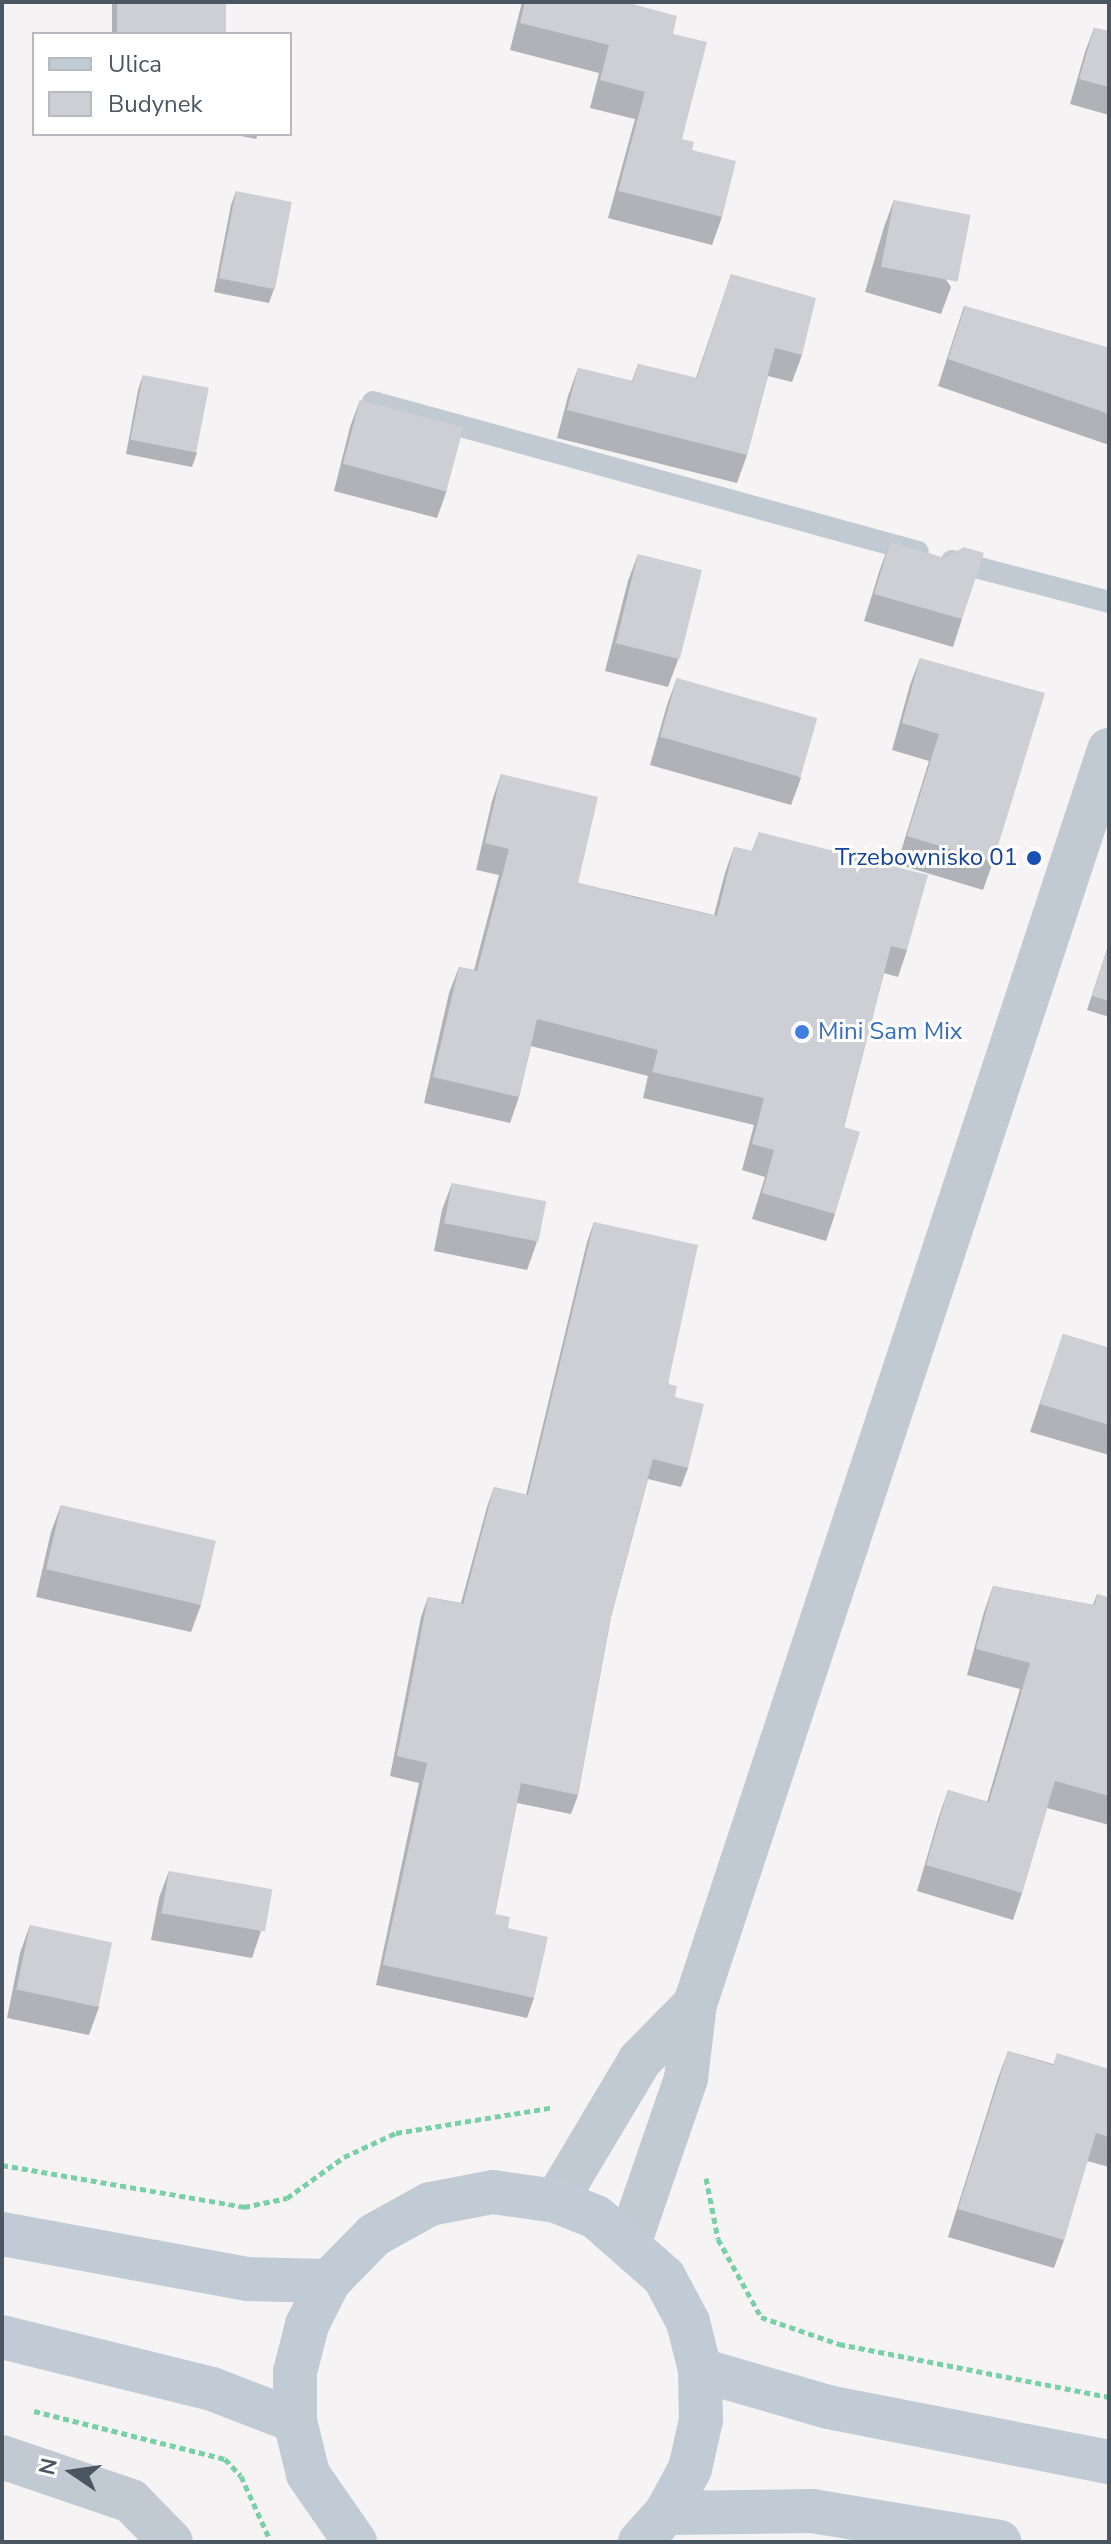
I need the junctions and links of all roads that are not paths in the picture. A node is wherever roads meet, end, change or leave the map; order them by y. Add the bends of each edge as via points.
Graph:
1 (373, 402) edge
2 (1109, 602) edge
3 (1109, 750) edge
4 (695, 2004) junction
5 (556, 2201) junction
6 (2, 2234) edge
7 (630, 2241) junction
8 (329, 2281) junction
9 (2, 2337) edge
10 (700, 2370) junction
11 (295, 2421) junction
12 (2, 2457) edge
13 (1109, 2462) edge
14 (653, 2528) edge
15 (171, 2542) edge
16 (355, 2542) edge
17 (999, 2542) edge

1 - 2 lane
3 - 4 street
4 - 5 street via 640,2060
4 - 7 street via 686,2078
5 - 7 main road
5 - 8 main road via 493,2192 430,2204 374,2235
6 - 8 main road via 248,2279
7 - 10 main road via 664,2277 688,2322
8 - 11 main road via 295,2372
9 - 11 main road via 212,2389
10 - 13 main road via 828,2407
10 - 14 main road via 701,2420 690,2469
11 - 16 main road via 308,2474
12 - 15 street via 131,2501
14 - 17 main road via 812,2511

